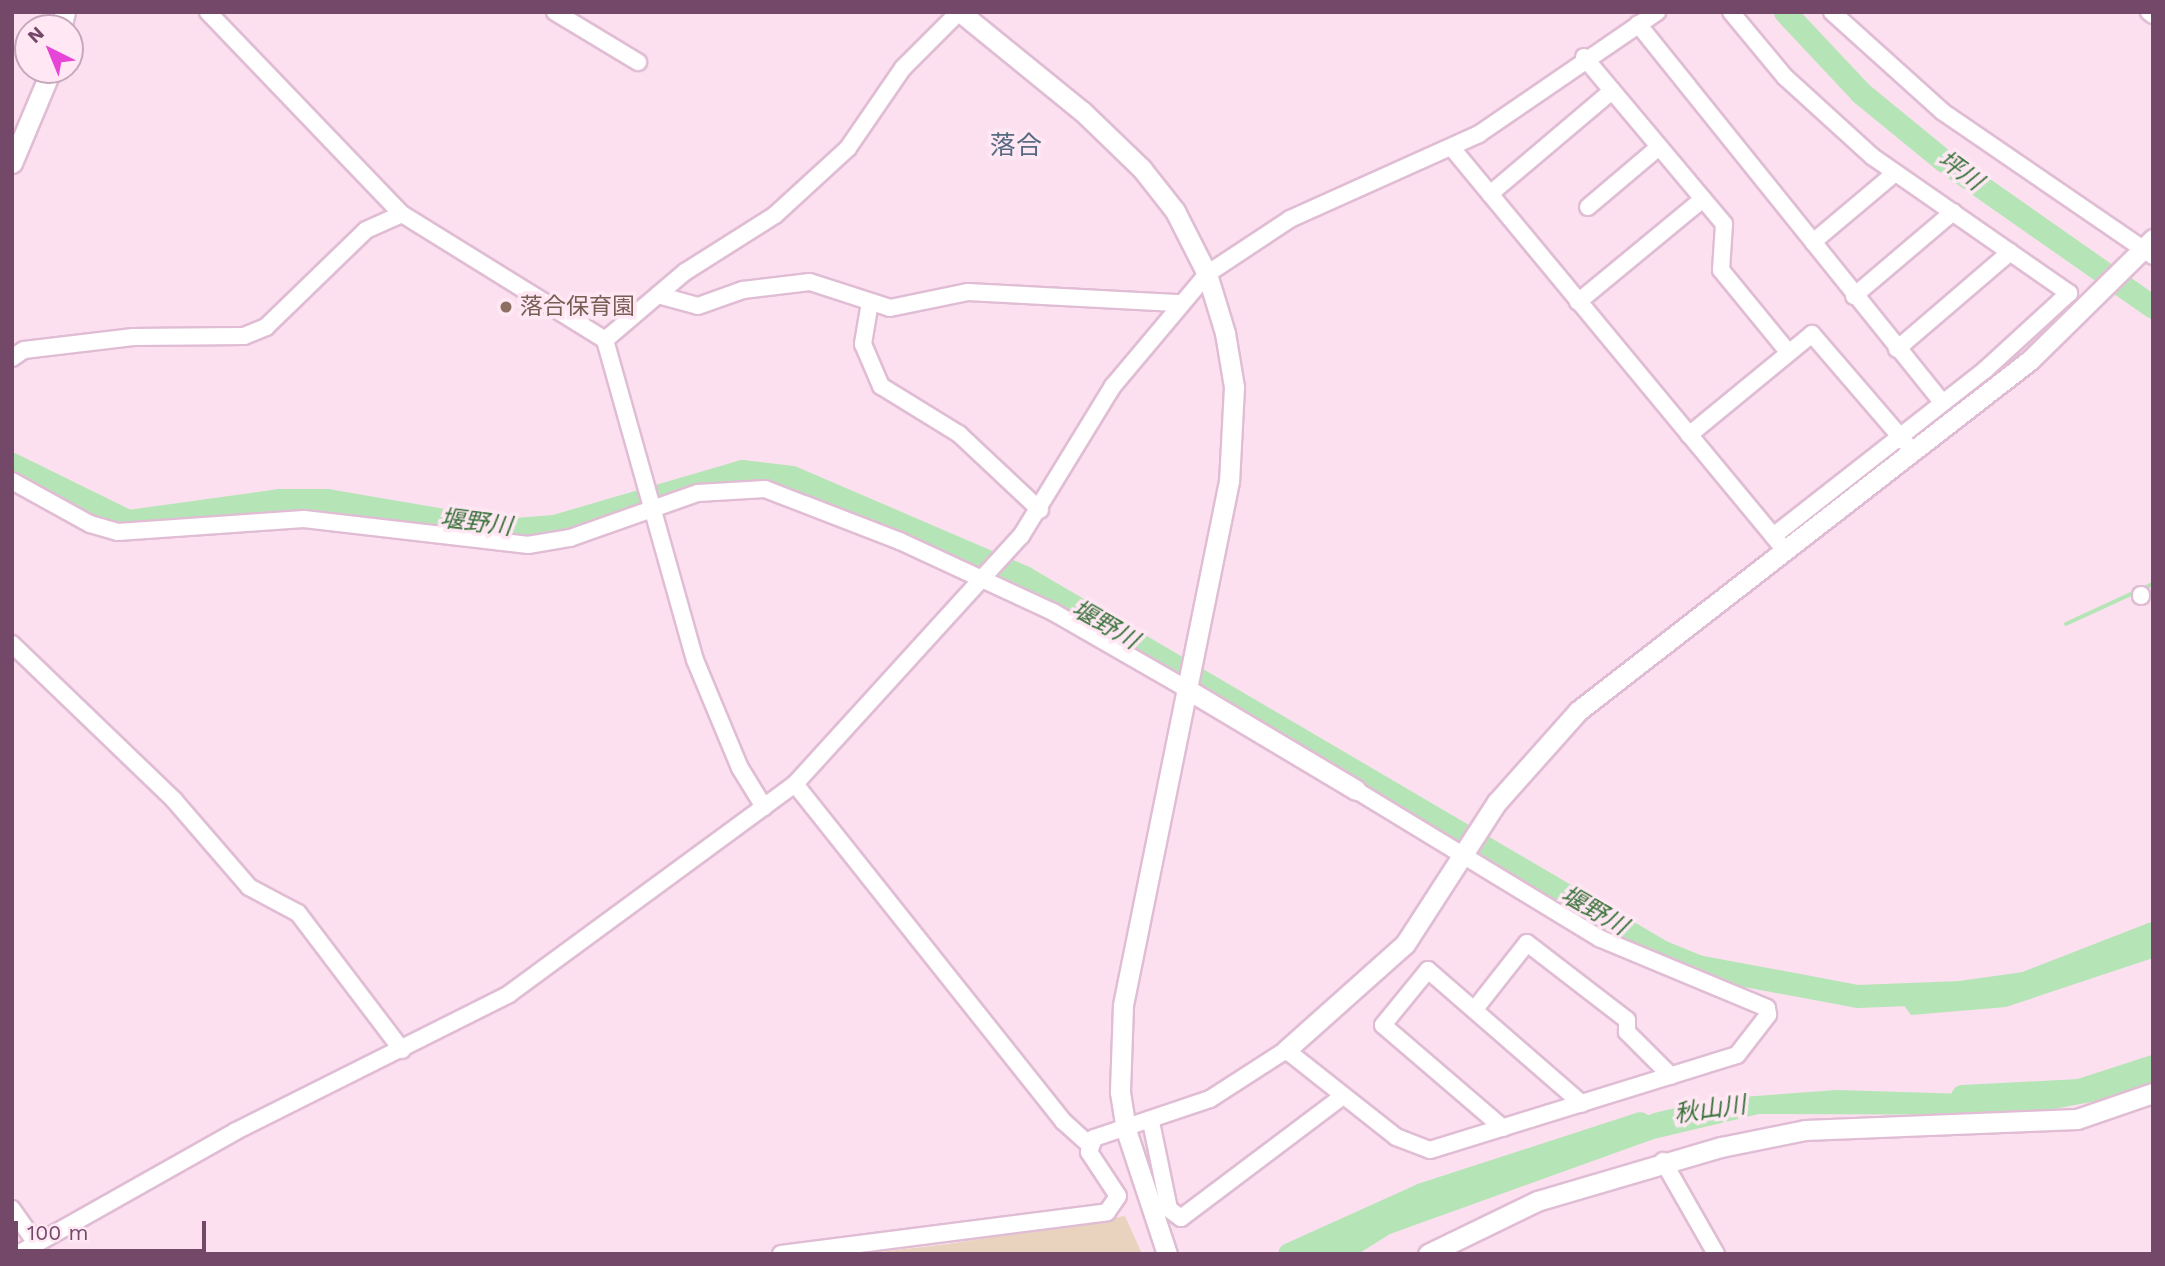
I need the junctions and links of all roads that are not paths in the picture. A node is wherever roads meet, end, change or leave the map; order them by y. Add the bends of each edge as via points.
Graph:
1 (208, 12) edge
2 (555, 12) edge
3 (959, 12) edge
4 (1657, 12) edge
5 (1731, 12) edge
6 (1832, 12) edge
7 (1638, 24) junction
8 (1584, 57) junction
9 (638, 62) dead end
10 (45, 84) edge
11 (1612, 91) junction
12 (1659, 147) junction
13 (1452, 148) junction
14 (12, 163) edge
15 (1895, 173) junction
16 (1490, 194) junction
17 (1703, 199) junction
18 (1588, 207) dead end
19 (1952, 212) junction
20 (402, 214) junction
21 (1813, 242) junction
22 (2150, 249) edge
23 (2010, 252) junction
24 (1207, 274) junction
25 (658, 295) junction
26 (1854, 296) junction
27 (870, 302) junction
28 (1578, 302) junction
29 (1181, 303) junction
30 (605, 340) junction
31 (1897, 349) junction
32 (1788, 352) junction
33 (12, 358) edge
34 (1942, 402) junction
35 (1689, 435) junction
36 (1905, 442) junction
37 (12, 481) edge
38 (656, 507) junction
39 (1040, 510) junction
40 (1778, 542) junction
41 (985, 577) junction
42 (12, 644) edge
43 (1186, 686) junction
44 (796, 784) junction
45 (1356, 790) joint
46 (764, 807) junction
47 (1465, 854) junction
48 (1475, 1009) junction
49 (402, 1050) junction
50 (1286, 1050) junction
51 (1671, 1076) junction
52 (2153, 1093) edge
53 (1343, 1096) junction
54 (1582, 1104) junction
55 (1151, 1122) junction
56 (1503, 1129) junction
57 (1126, 1130) junction
58 (1090, 1144) junction
59 (1663, 1161) junction
60 (12, 1209) edge
61 (36, 1243) junction
62 (18, 1254) edge
63 (781, 1254) edge
64 (1167, 1254) edge
65 (1428, 1254) edge
66 (1716, 1254) edge

1 - 20 street
2 - 9 street
3 - 24 street via 1128,152 1175,211
3 - 25 street via 903,68 848,148 775,215
4 - 7 street
5 - 15 street via 1785,77
6 - 22 street via 1943,112
7 - 8 street
7 - 21 street
8 - 11 street
8 - 13 street via 1523,106
10 - 14 street
11 - 12 street
11 - 16 street
12 - 17 street
12 - 18 street
13 - 16 street
13 - 24 street via 1290,219
15 - 19 street
15 - 21 street
16 - 28 street
17 - 28 street
17 - 32 street via 1724,224 1721,270
19 - 23 street
19 - 26 street
20 - 30 street
20 - 33 street via 366,230 266,327 244,336 133,337 24,350
21 - 26 street
22 - 36 street via 2030,360
23 - 31 street
23 - 34 street via 2069,293
24 - 29 street
24 - 43 street via 1227,347 1234,440
25 - 27 street via 698,306 743,290 810,282
25 - 30 street
26 - 31 street
27 - 29 street via 905,307 968,292 1009,292
27 - 39 street via 863,344 881,386 959,434
28 - 35 street
29 - 39 street via 1113,386
30 - 38 street
31 - 34 street
32 - 35 street
32 - 36 street via 1812,334
34 - 36 street
35 - 40 street
36 - 40 street
37 - 38 street via 90,524 143,534 304,519 528,545 570,538
38 - 41 street via 698,493 765,489
38 - 46 street via 709,698
39 - 41 street
40 - 47 street via 1578,711 1530,760
41 - 43 street
41 - 44 street
42 - 49 street via 174,800 249,887 298,914
43 - 45 street
43 - 57 street via 1123,1004 1120,1092
44 - 46 street
44 - 58 street via 1063,1122
45 - 47 street
46 - 49 street via 509,993
47 - 50 street via 1405,944
47 - 51 street via 1599,937 1767,1008 1737,1055
48 - 51 street via 1527,943 1627,1020 1627,1032
48 - 54 street
48 - 56 street via 1428,970 1383,1025
49 - 61 street via 236,1131
50 - 53 street
50 - 55 street via 1210,1099
51 - 54 street
52 - 59 street via 2077,1119 1805,1130
53 - 55 street via 1181,1218 1169,1209
53 - 56 street via 1410,1146 1430,1150
54 - 56 street
55 - 57 street
57 - 58 street
57 - 64 street via 1145,1202
58 - 63 street via 1118,1196 1107,1212
59 - 65 street via 1537,1201
59 - 66 street
60 - 61 street
61 - 62 street

